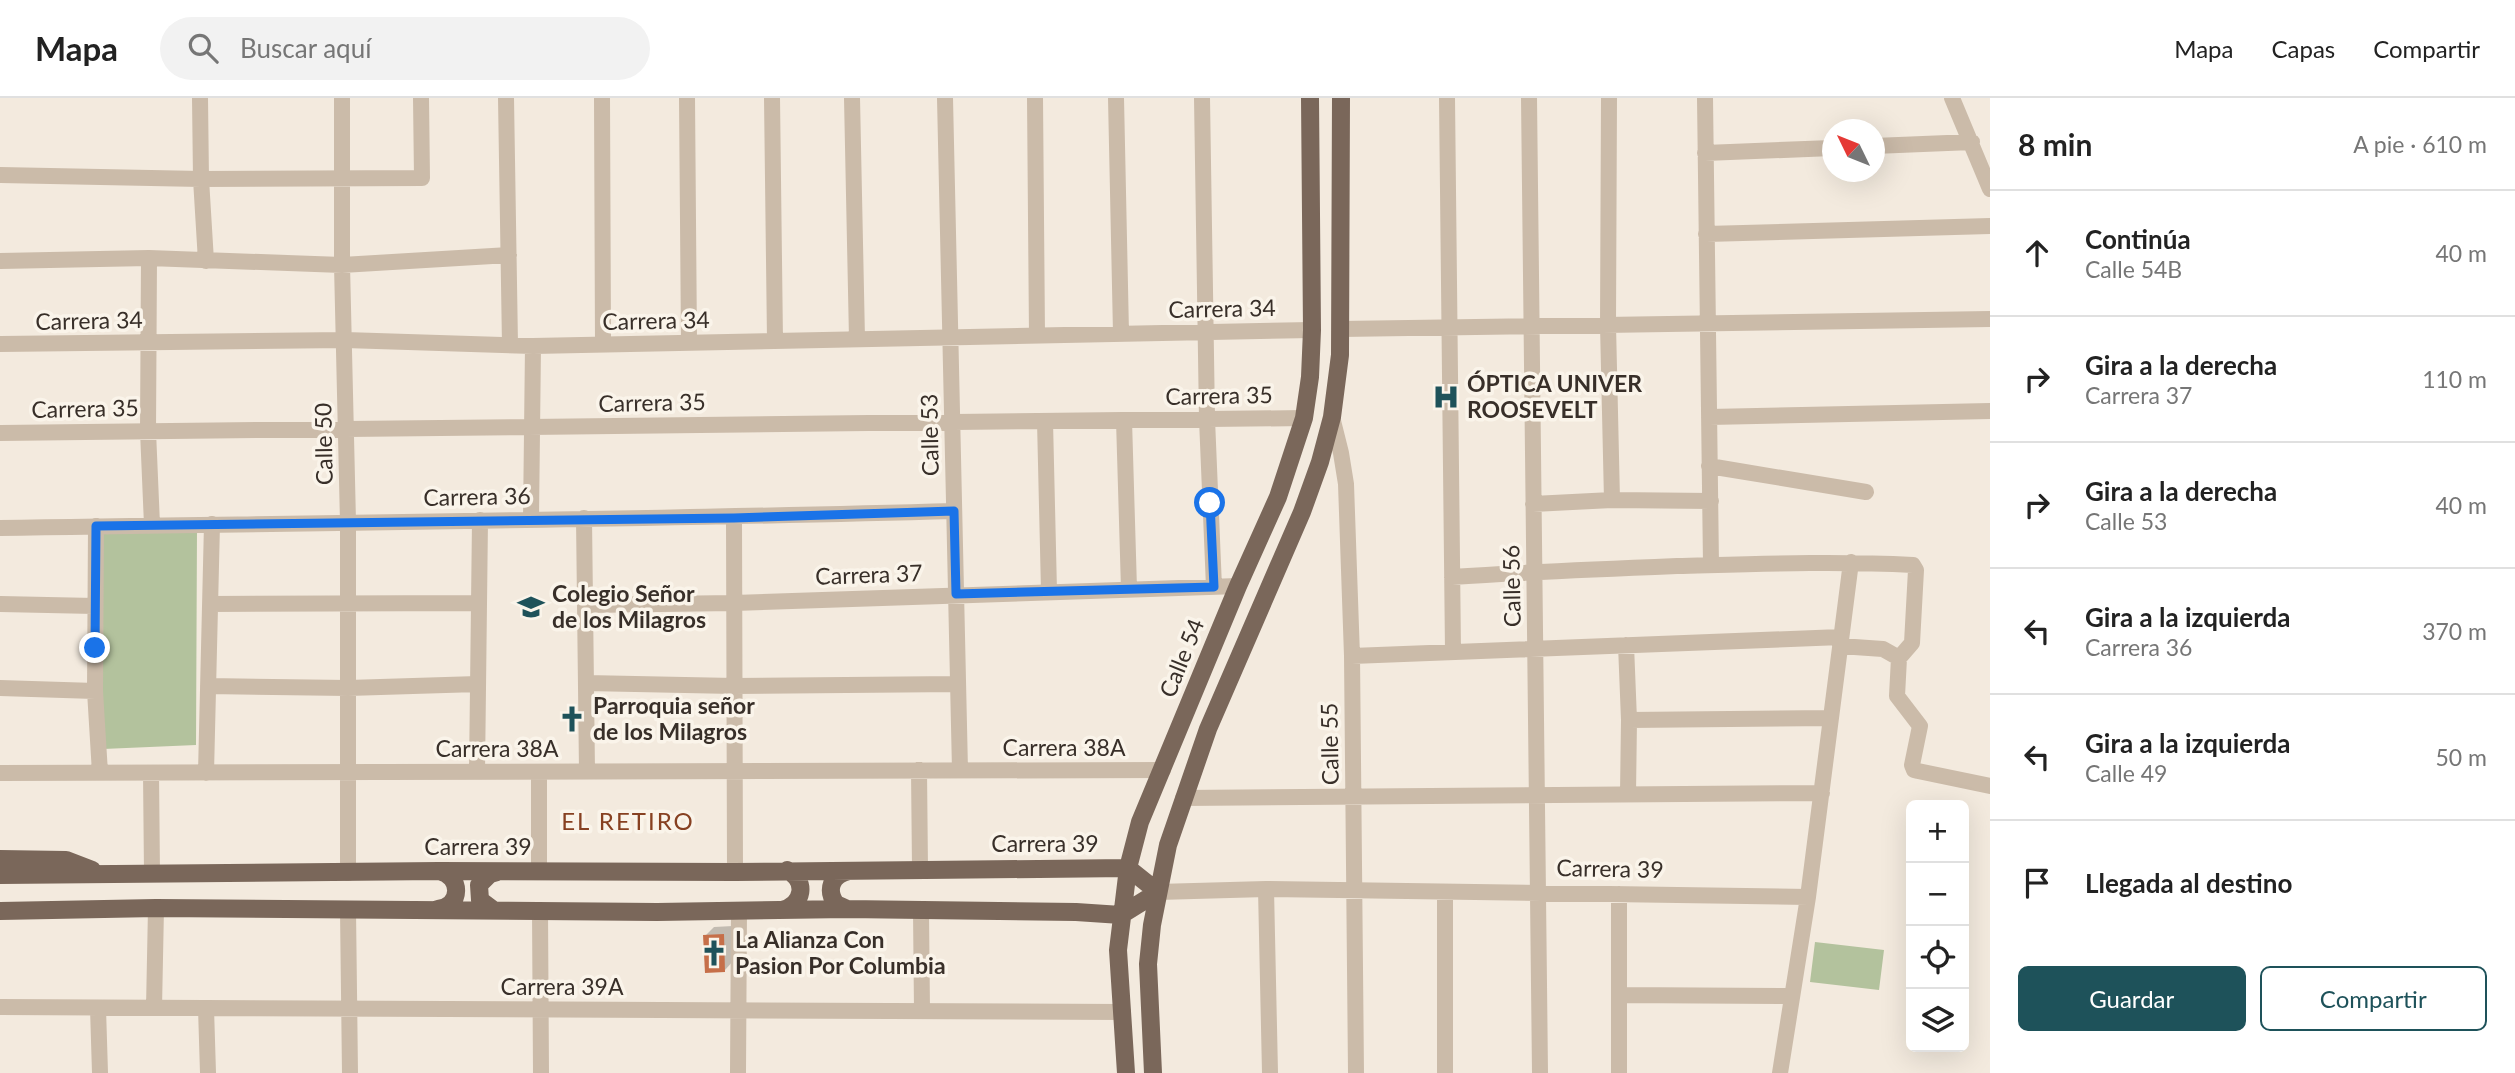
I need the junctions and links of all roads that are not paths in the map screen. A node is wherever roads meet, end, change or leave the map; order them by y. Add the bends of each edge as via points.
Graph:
1 (201, 98) edge
2 (342, 98) edge
3 (421, 98) edge
4 (506, 98) edge
5 (602, 98) edge
6 (687, 98) edge
7 (772, 98) edge
8 (852, 98) edge
9 (945, 98) edge
10 (1035, 98) edge
11 (1116, 98) edge
12 (1202, 98) edge
13 (1310, 98) edge
14 (1341, 98) edge
15 (1447, 98) edge
16 (1529, 98) edge
17 (1609, 98) edge
18 (1704, 98) edge
19 (1952, 98) edge
20 (1972, 142) junction
21 (1885, 146) edge
22 (1822, 148) edge
23 (1705, 153) junction
24 (0, 175) edge
25 (201, 179) junction
26 (342, 179) junction
27 (1990, 189) edge
28 (1990, 226) edge
29 (1706, 234) junction
30 (509, 255) junction
31 (149, 258) junction
32 (0, 261) edge
33 (206, 261) junction
34 (342, 265) junction
35 (1990, 319) edge
36 (1708, 323) junction
37 (1608, 325) junction
38 (1532, 326) junction
39 (1448, 328) junction
40 (1312, 330) junction
41 (1341, 330) junction
42 (1205, 332) junction
43 (1121, 334) junction
44 (1037, 335) junction
45 (951, 337) junction
46 (857, 339) junction
47 (345, 340) junction
48 (775, 341) junction
49 (149, 342) junction
50 (689, 343) junction
51 (0, 344) edge
52 (603, 344) junction
53 (510, 345) junction
54 (533, 346) junction
55 (1990, 411) edge
56 (1332, 417) junction
57 (1709, 417) junction
58 (1304, 418) junction
59 (1206, 419) junction
60 (1124, 420) junction
61 (1045, 421) junction
62 (953, 422) junction
63 (533, 427) junction
64 (346, 429) junction
65 (148, 432) junction
66 (0, 433) edge
67 (1709, 466) junction
68 (1866, 492) dead end
69 (1612, 500) junction
70 (1710, 501) junction
71 (1534, 504) junction
72 (954, 511) junction
73 (584, 518) junction
74 (734, 518) junction
75 (531, 519) junction
76 (480, 520) junction
77 (348, 522) junction
78 (212, 524) junction
79 (152, 525) junction
80 (96, 526) junction
81 (0, 528) edge
82 (1851, 562) junction
83 (1711, 565) junction
84 (1534, 571) junction
85 (1452, 577) junction
86 (1238, 586) junction
87 (1214, 587) junction
88 (1129, 589) junction
89 (1049, 592) junction
90 (956, 594) junction
91 (347, 603) junction
92 (479, 603) junction
93 (734, 603) junction
94 (0, 604) edge
95 (210, 604) junction
96 (585, 605) junction
97 (95, 606) junction
98 (1841, 641) junction
99 (1626, 645) junction
100 (1535, 649) junction
101 (1453, 652) junction
102 (1352, 656) junction
103 (1899, 658) junction
104 (586, 683) junction
105 (478, 684) junction
106 (958, 684) junction
107 (208, 686) junction
108 (734, 686) junction
109 (0, 688) edge
110 (348, 688) junction
111 (95, 691) junction
112 (1831, 718) junction
113 (1629, 720) junction
114 (919, 770) junction
115 (960, 770) junction
116 (1163, 770) junction
117 (587, 771) junction
118 (348, 772) junction
119 (477, 772) junction
120 (539, 772) junction
121 (0, 773) edge
122 (100, 773) junction
123 (151, 773) junction
124 (206, 773) junction
125 (734, 773) junction
126 (1990, 786) edge
127 (1822, 793) junction
128 (1628, 794) junction
129 (1537, 795) junction
130 (1354, 796) junction
131 (1183, 798) junction
132 (1140, 822) junction
133 (0, 859) edge
134 (1088, 868) junction
135 (1128, 868) junction
136 (920, 869) junction
137 (787, 870) junction
138 (439, 871) junction
139 (849, 871) junction
140 (497, 872) junction
141 (539, 872) junction
142 (735, 872) junction
143 (348, 873) junction
144 (102, 874) junction
145 (152, 874) junction
146 (0, 875) edge
147 (1266, 889) junction
148 (1354, 890) junction
149 (1158, 891) junction
150 (1445, 891) junction
151 (1538, 892) junction
152 (1619, 894) junction
153 (1808, 897) junction
154 (156, 908) junction
155 (438, 909) junction
156 (492, 909) junction
157 (847, 909) junction
158 (348, 910) junction
159 (540, 910) junction
160 (782, 910) junction
161 (0, 911) edge
162 (739, 911) junction
163 (921, 911) junction
164 (1076, 912) junction
165 (1121, 915) junction
166 (1118, 950) junction
167 (1619, 995) junction
168 (1792, 996) junction
169 (0, 1007) edge
170 (98, 1008) junction
171 (154, 1008) junction
172 (206, 1008) junction
173 (349, 1009) junction
174 (540, 1010) junction
175 (738, 1010) junction
176 (922, 1011) junction
177 (1123, 1012) junction
178 (100, 1073) edge
179 (208, 1073) edge
180 (350, 1073) edge
181 (541, 1073) edge
182 (738, 1073) edge
183 (1126, 1073) edge
184 (1153, 1073) edge
185 (1270, 1073) edge
186 (1356, 1073) edge
187 (1445, 1073) edge
188 (1540, 1073) edge
189 (1619, 1073) edge
190 (1780, 1073) edge

1 - 25 street
2 - 26 street, Calle 50
3 - 26 street via 422,178
4 - 30 street
5 - 52 street
6 - 50 street
7 - 48 street
8 - 46 street
9 - 45 street, Calle 53
10 - 44 street
11 - 43 street
12 - 42 street
13 - 40 main road, Calle 54
14 - 41 main road
15 - 39 street
16 - 38 street, Calle 56
17 - 37 street
18 - 23 street
19 - 20 street
20 - 21 street
20 - 27 street
22 - 23 street
23 - 29 street
24 - 25 street
25 - 26 street
25 - 33 street
26 - 34 street, Calle 50
28 - 29 street
29 - 36 street
30 - 34 street
30 - 53 street
31 - 32 street
31 - 33 street
31 - 49 street
33 - 34 street
34 - 47 street, Calle 50
35 - 36 street
36 - 37 street
36 - 57 street
37 - 38 street
37 - 69 street
38 - 39 street
38 - 71 street, Calle 56
39 - 41 street
39 - 85 street
40 - 42 street, Carrera 34
40 - 58 main road, Calle 54
41 - 56 main road
42 - 43 street, Carrera 34
42 - 59 street
43 - 44 street, Carrera 34
44 - 45 street, Carrera 34
45 - 46 street, Carrera 34
45 - 62 street, Calle 53
46 - 48 street, Carrera 34
47 - 49 street, Carrera 34
47 - 53 street, Carrera 34
47 - 64 street, Calle 50
48 - 50 street, Carrera 34
49 - 51 street, Carrera 34
49 - 65 street
50 - 52 street, Carrera 34
52 - 54 street, Carrera 34
53 - 54 street, Carrera 34
54 - 63 street
55 - 57 street
56 - 102 street, Calle 55 via 1346,484
56 - 131 main road via 1301,512
57 - 67 street
58 - 59 street, Carrera 35
58 - 86 main road, Calle 54 via 1278,497
59 - 60 street, Carrera 35
59 - 87 street
60 - 61 street, Carrera 35
60 - 88 street
61 - 62 street, Carrera 35
61 - 89 street
62 - 63 street, Carrera 35
62 - 72 street, Calle 53
63 - 64 street, Carrera 35
63 - 75 street
64 - 65 street, Carrera 35
64 - 77 street, Calle 50
65 - 66 street, Carrera 35
65 - 79 street
67 - 68 street
67 - 70 street
69 - 70 street
69 - 71 street
70 - 83 street
71 - 84 street, Calle 56
72 - 74 street, Carrera 36
72 - 90 street, Calle 53
73 - 74 street, Carrera 36
73 - 75 street, Carrera 36
73 - 96 street
74 - 93 street
75 - 76 street, Carrera 36
76 - 77 street, Carrera 36
76 - 92 street
77 - 78 street, Carrera 36
77 - 91 street, Calle 50
78 - 79 street, Carrera 36
78 - 95 street
79 - 80 street, Carrera 36
80 - 81 street, Carrera 36
80 - 97 street
82 - 83 street
82 - 98 street
82 - 103 street via 1913,565 1916,570 1912,643
83 - 84 street
84 - 85 street
84 - 100 street, Calle 56
85 - 101 street
86 - 87 street, Carrera 37
86 - 116 main road, Calle 54
87 - 88 street, Carrera 37
88 - 89 street, Carrera 37
89 - 90 street, Carrera 37
90 - 93 street, Carrera 37
90 - 106 street, Calle 53
91 - 92 street
91 - 95 street
91 - 110 street, Calle 50
92 - 105 street
93 - 96 street, Carrera 37
93 - 108 street
94 - 97 street
95 - 107 street
96 - 104 street
97 - 111 street
98 - 99 street
98 - 103 street via 1883,649
98 - 112 street
99 - 100 street
99 - 113 street
100 - 101 street
100 - 129 street, Calle 56
101 - 102 street
102 - 130 street, Calle 55
103 - 126 street via 1897,696 1921,729 1914,770
104 - 108 street
104 - 117 street
105 - 110 street
105 - 119 street
106 - 108 street
106 - 115 street, Calle 53
107 - 110 street
107 - 124 street
108 - 125 street
109 - 111 street
110 - 118 street, Calle 50
111 - 122 street
112 - 113 street
112 - 127 street
113 - 128 street
114 - 115 street, Carrera 38A
114 - 125 street, Carrera 38A
114 - 136 street
115 - 116 street, Carrera 38A
116 - 132 main road, Calle 54
117 - 120 street, Carrera 38A
117 - 125 street, Carrera 38A
118 - 119 street, Carrera 38A
118 - 124 street, Carrera 38A
118 - 143 street, Calle 50
119 - 120 street, Carrera 38A
120 - 141 street
121 - 122 street, Carrera 38A
122 - 123 street, Carrera 38A
123 - 124 street, Carrera 38A
123 - 145 street
125 - 142 street
127 - 128 street
127 - 153 street
128 - 129 street
129 - 130 street
129 - 151 street, Calle 56
130 - 131 street
130 - 148 street, Calle 55
131 - 149 main road
132 - 134 main road via 1122,854
132 - 135 main road, Calle 54
133 - 144 main road via 66,860
134 - 135 main road, Carrera 39
134 - 136 main road, Carrera 39
135 - 149 main road, Carrera 39
135 - 165 main road, Calle 54
136 - 139 main road, Carrera 39
137 - 139 main road, Carrera 39
137 - 142 main road, Carrera 39
137 - 160 main road via 797,878 801,890 797,902
138 - 140 main road, Carrera 39
138 - 143 main road, Carrera 39
138 - 155 main road via 451,875 457,887 455,900
139 - 157 main road via 837,875 830,890 836,904
140 - 141 main road, Carrera 39
140 - 156 main road via 479,885 480,900
141 - 142 main road, Carrera 39
143 - 145 main road, Carrera 39
144 - 145 main road, Carrera 39
144 - 146 main road, Carrera 39
147 - 148 street, Carrera 39
147 - 149 street, Carrera 39
147 - 185 street
148 - 150 street, Carrera 39
148 - 186 street, Calle 55
149 - 165 main road
149 - 184 main road via 1148,964
150 - 151 street, Carrera 39
150 - 187 street
151 - 152 street, Carrera 39
151 - 188 street, Calle 56
152 - 153 street, Carrera 39
152 - 167 street
153 - 168 street
154 - 158 main road
154 - 161 main road
154 - 171 street
155 - 156 main road
155 - 158 main road
156 - 159 main road
157 - 160 main road
157 - 163 main road
158 - 173 street
159 - 162 main road
159 - 174 street
160 - 162 main road
162 - 175 street
163 - 164 main road
163 - 176 street
164 - 165 main road
164 - 166 main road via 1105,925
165 - 166 main road, Calle 54
166 - 177 main road, Calle 54
167 - 168 street
167 - 189 street
168 - 190 street
169 - 170 street, Carrera 39A
170 - 171 street, Carrera 39A
170 - 178 street
171 - 172 street, Carrera 39A
172 - 173 street, Carrera 39A
172 - 179 street
173 - 174 street, Carrera 39A
173 - 180 street
174 - 175 street, Carrera 39A
174 - 181 street
175 - 176 street, Carrera 39A
175 - 182 street
176 - 177 street, Carrera 39A
177 - 183 main road, Calle 54

